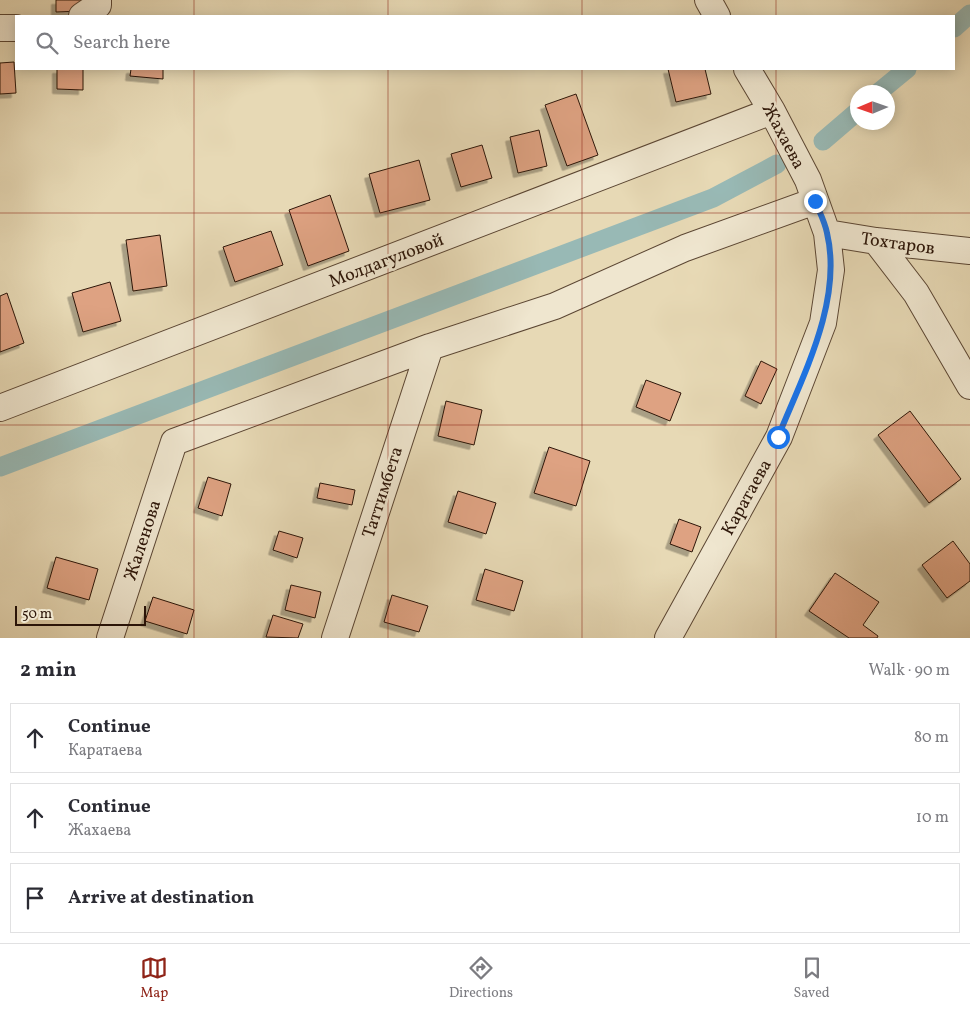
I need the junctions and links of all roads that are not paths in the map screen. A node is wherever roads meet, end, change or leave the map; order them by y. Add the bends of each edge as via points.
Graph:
1 (98, 0) edge
2 (708, 0) edge
3 (83, 15) edge
4 (716, 15) edge
5 (0, 28) edge
6 (15, 28) edge
7 (749, 70) edge
8 (774, 116) junction
9 (812, 190) junction
10 (827, 233) junction
11 (876, 241) junction
12 (970, 251) edge
13 (430, 346) junction
14 (970, 386) edge
15 (0, 408) edge
16 (110, 638) edge
17 (335, 638) edge
18 (668, 638) edge

1 - 3 street via 98,5
2 - 4 street
5 - 6 street
7 - 8 street, Жахаева
8 - 9 street, Жахаева
8 - 15 street, Молдагуловой
9 - 10 street, Жахаева
9 - 13 street via 555,306
10 - 11 street, Тохтаров
10 - 18 street, Каратаева via 831,270 820,332 778,437
11 - 12 street, Тохтаров
11 - 14 street via 916,293
13 - 16 street, Жаленова via 174,442
13 - 17 street, Таттимбета

